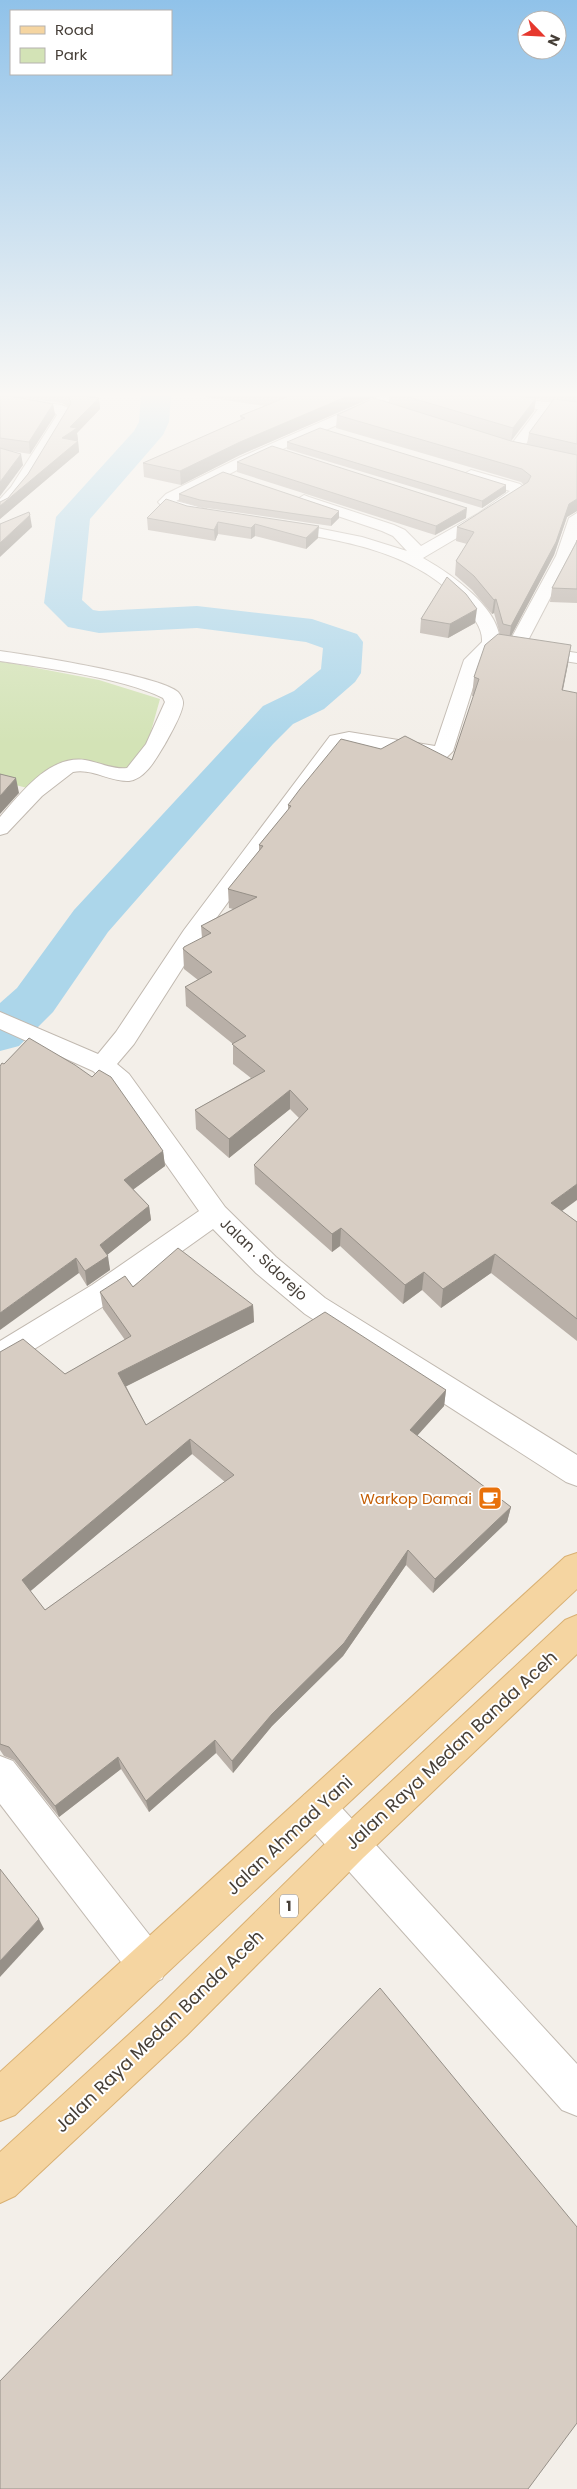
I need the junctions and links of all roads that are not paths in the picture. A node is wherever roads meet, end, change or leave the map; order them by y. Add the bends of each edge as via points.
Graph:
1 (203, 512) edge
2 (340, 512) edge
3 (472, 512) edge
4 (490, 512) edge
5 (219, 515) edge
6 (484, 516) junction
7 (577, 518) edge
8 (265, 523) edge
9 (420, 554) junction
10 (503, 646) junction
11 (0, 656) edge
12 (577, 658) edge
13 (0, 829) edge
14 (0, 1020) edge
15 (102, 1066) junction
16 (215, 1214) junction
17 (0, 1356) edge
18 (577, 1472) edge
19 (577, 1568) edge
20 (577, 1631) edge
21 (0, 1774) edge
22 (317, 1808) junction
23 (350, 1845) junction
24 (148, 1965) junction
25 (577, 2095) edge
26 (0, 2100) edge
27 (0, 2182) edge

1 - 5 street
2 - 9 street via 399,533
3 - 6 street
4 - 6 street
6 - 9 street
7 - 10 street via 564,556
8 - 10 street via 351,538 388,548 425,566 472,602
9 - 10 street via 470,587 484,603
10 - 12 street
10 - 15 street via 474,660 440,753 349,738 337,740 330,747 192,935 125,1038
11 - 13 street via 154,688 171,695 174,702 149,756 134,773 128,775 68,766 33,794
14 - 15 street, Jalan . Sidorejo
15 - 16 street, Jalan . Sidorejo via 120,1080 138,1102
16 - 17 street via 102,1293
16 - 18 street, Jalan . Sidorejo via 266,1265 315,1306
19 - 22 main road, Jalan Ahmad Yani
20 - 23 main road, Jalan Raya Medan Banda Aceh / 1
21 - 24 street
22 - 23 street
22 - 24 main road, Jalan Ahmad Yani
23 - 25 street
23 - 27 main road, Jalan Raya Medan Banda Aceh / 1 via 173,2021
24 - 26 main road, Jalan Ahmad Yani

